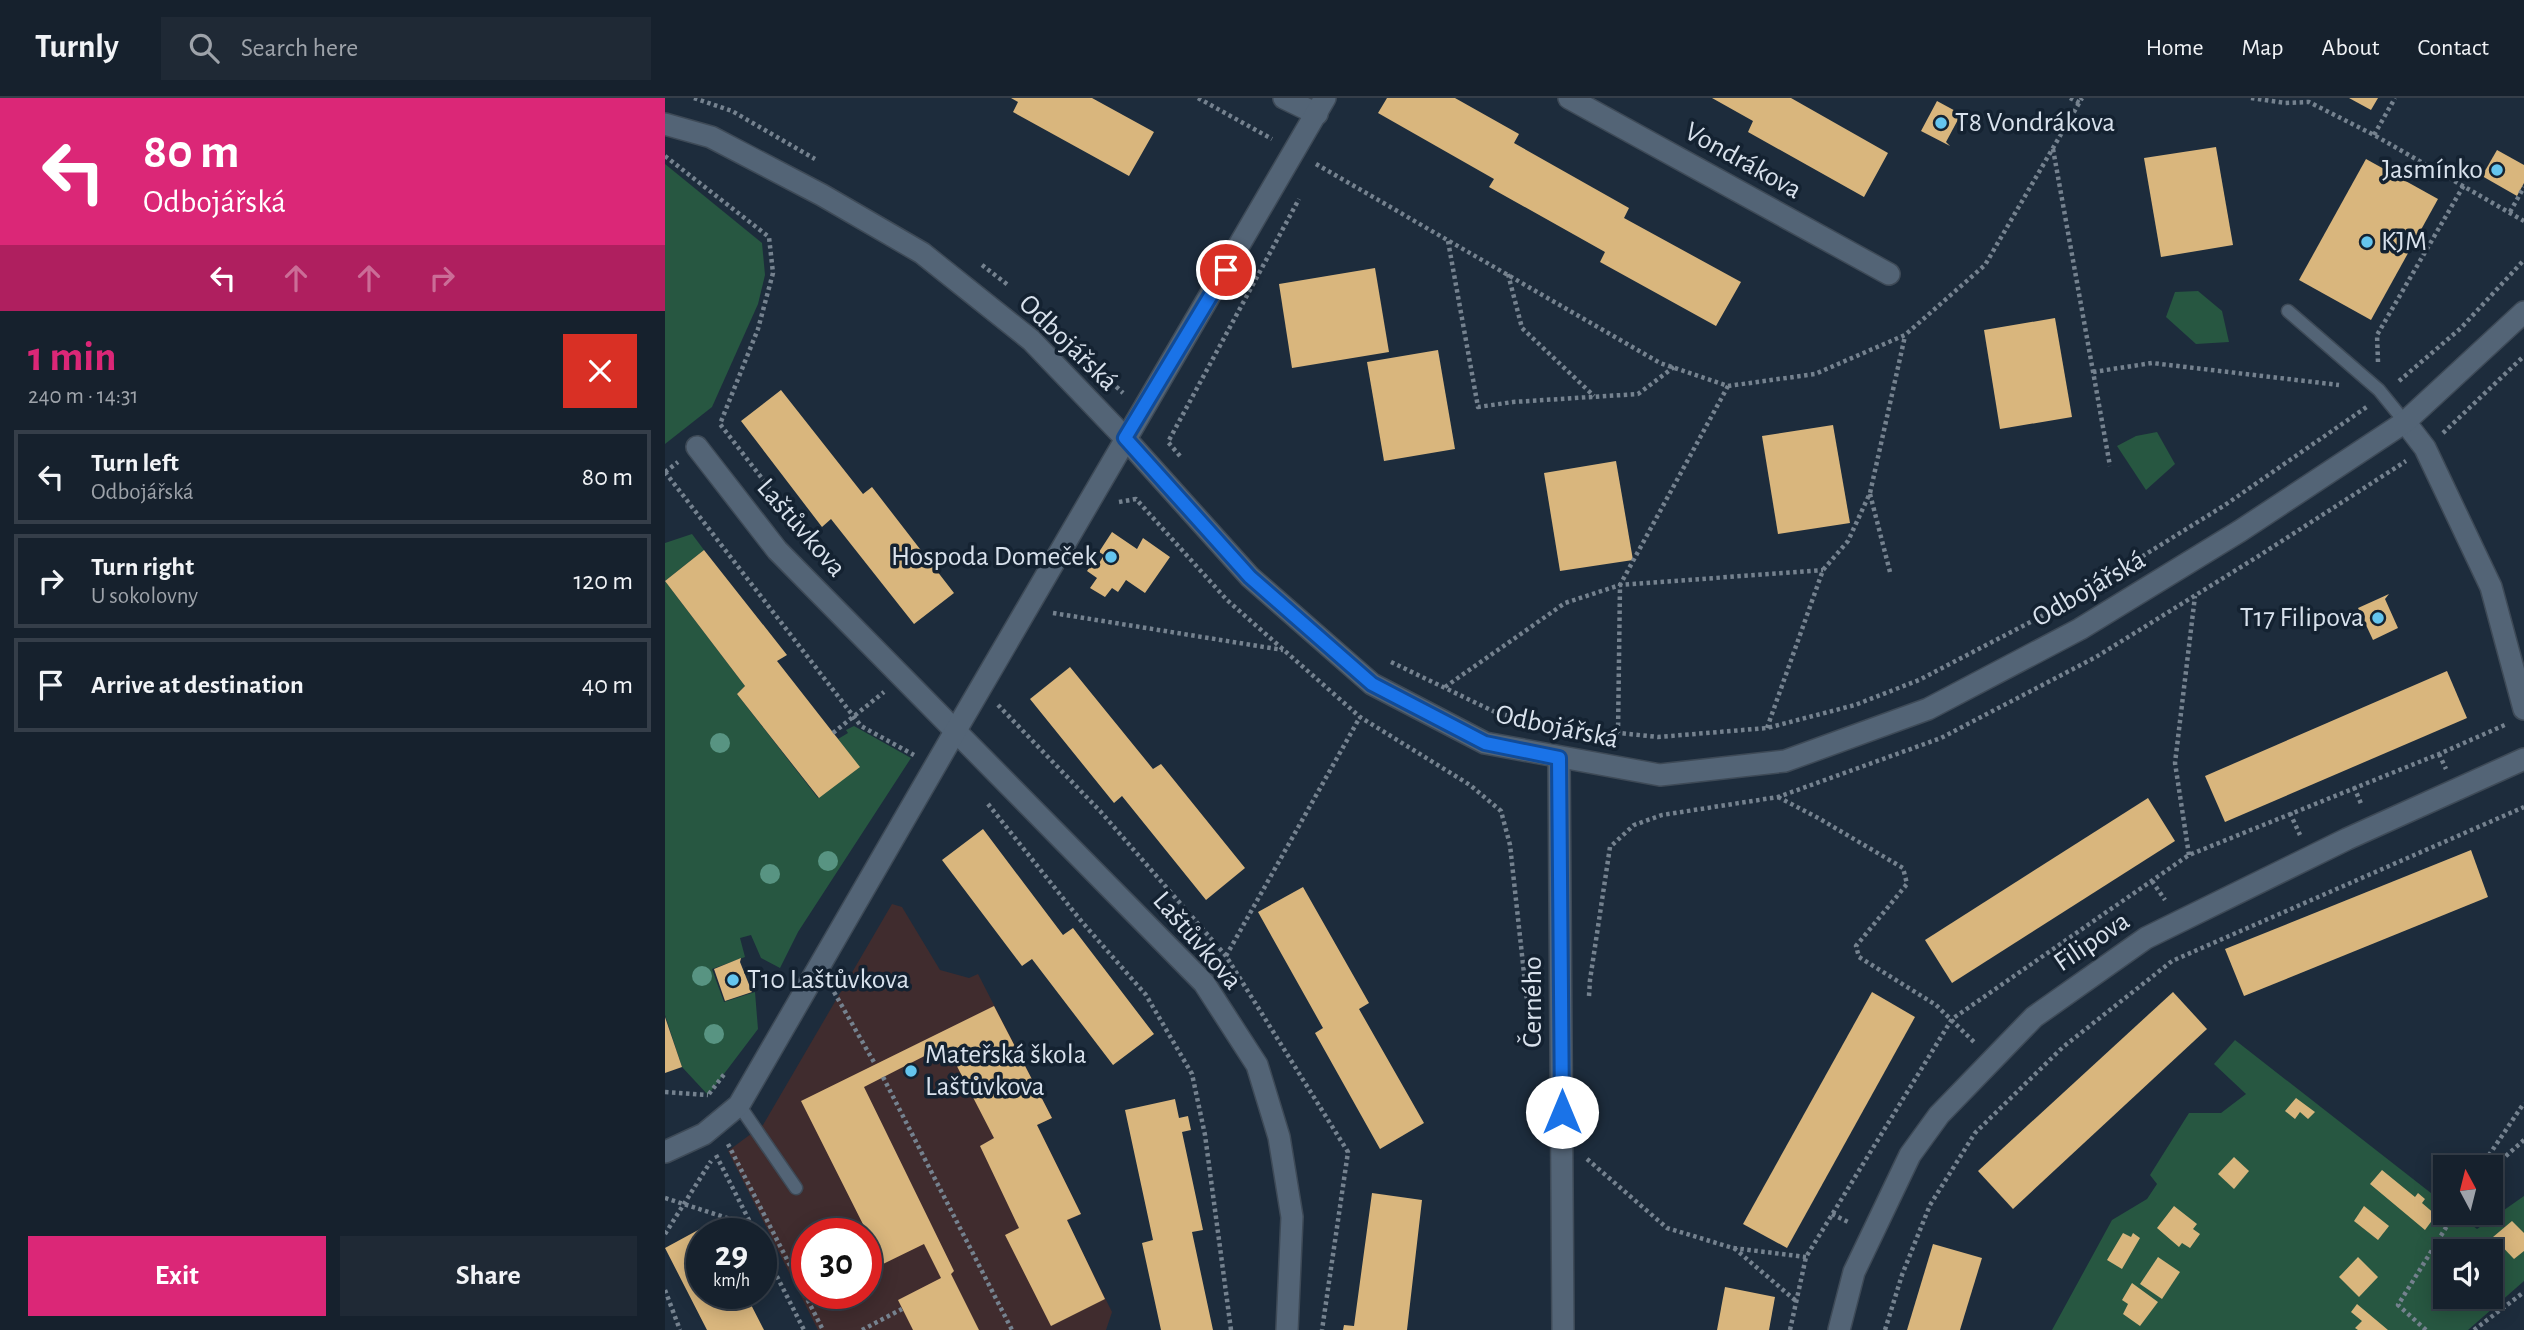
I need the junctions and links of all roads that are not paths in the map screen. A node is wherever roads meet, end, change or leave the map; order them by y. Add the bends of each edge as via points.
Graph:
1 (1284, 98) edge
2 (1569, 98) edge
3 (1321, 106) edge
4 (665, 124) edge
5 (1889, 274) dead end
6 (2288, 311) dead end
7 (2524, 312) edge
8 (2405, 422) junction
9 (1125, 438) junction
10 (697, 447) dead end
11 (2524, 709) edge
12 (955, 730) junction
13 (1559, 758) junction
14 (2524, 759) edge
15 (739, 1105) junction
16 (665, 1152) edge
17 (796, 1188) dead end
18 (1287, 1330) edge
19 (1563, 1330) edge
20 (1839, 1330) edge

1 - 3 street
2 - 5 street, Vondrákova
3 - 9 street
4 - 9 street, Odbojářská via 711,137 922,253 1031,340
6 - 8 lane via 2381,393
7 - 8 street, Odbojářská
8 - 11 street via 2425,448 2491,587
8 - 13 street, Odbojářská via 2080,629 1928,709 1786,761 1660,775
9 - 12 street
9 - 13 street, Odbojářská via 1250,577 1372,684 1485,743
10 - 12 street, Laštůvkova via 777,550
12 - 15 street
12 - 18 street, Laštůvkova via 1204,983 1257,1066 1279,1137 1292,1217
13 - 19 street, Černého
14 - 20 street, Filipova via 2146,938 2034,1017 1939,1115 1910,1155 1854,1272
15 - 16 street via 703,1134
15 - 17 lane

